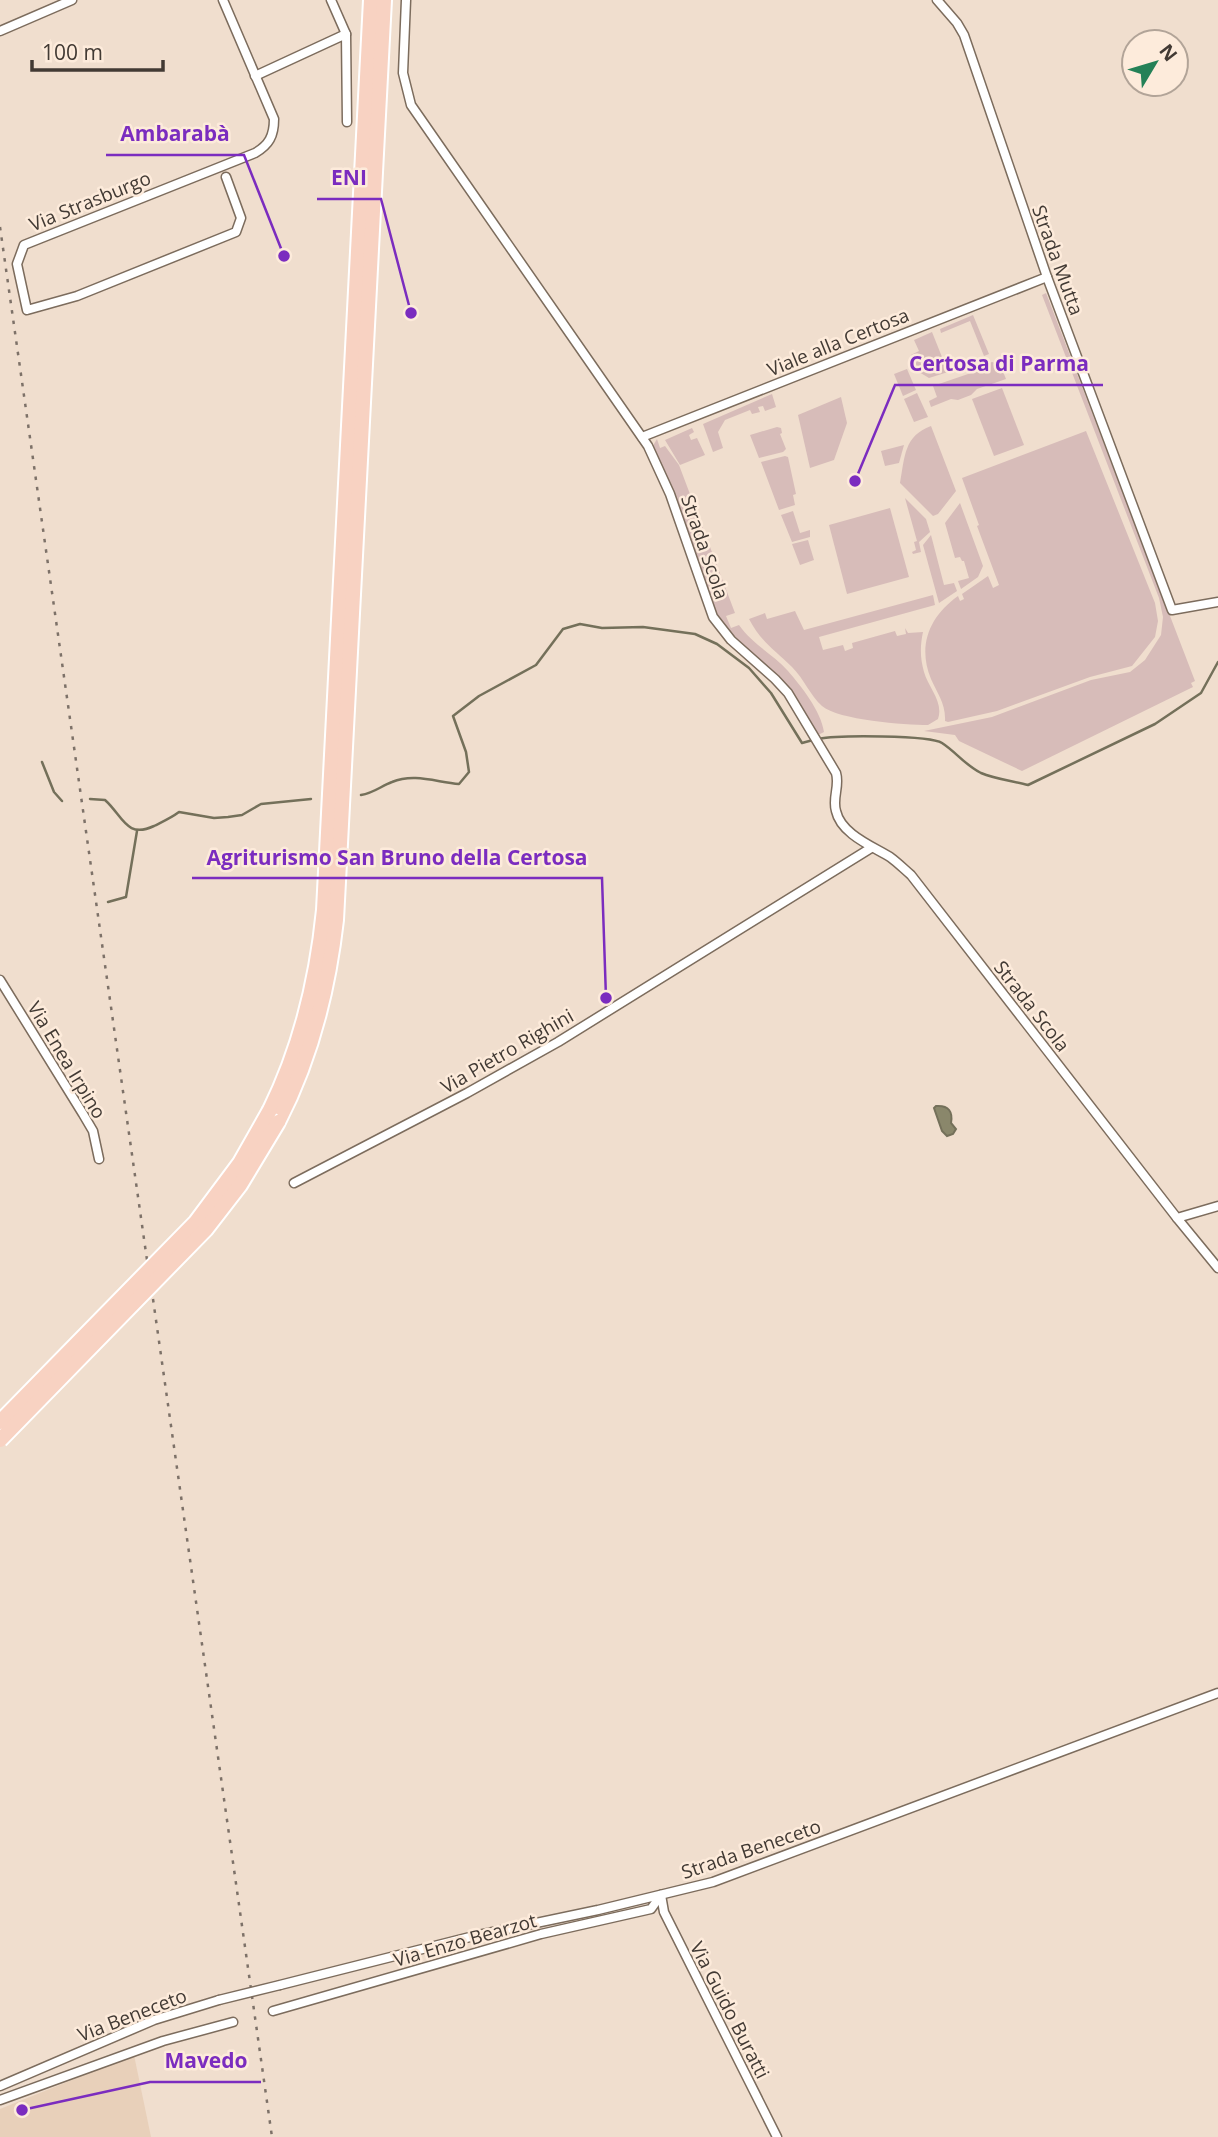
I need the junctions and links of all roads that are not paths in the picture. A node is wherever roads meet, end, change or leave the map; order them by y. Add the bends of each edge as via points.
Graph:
1 (72, 0) edge
2 (223, 0) edge
3 (331, 0) edge
4 (371, 0) edge
5 (384, 0) edge
6 (406, 0) edge
7 (937, 0) edge
8 (0, 31) edge
9 (346, 34) junction
10 (255, 76) junction
11 (348, 122) dead end
12 (233, 162) junction
13 (211, 170) junction
14 (226, 177) junction
15 (1046, 277) junction
16 (642, 437) junction
17 (1218, 602) edge
18 (871, 848) junction
19 (0, 980) edge
20 (274, 1116) junction
21 (99, 1159) dead end
22 (294, 1182) dead end
23 (1218, 1206) edge
24 (1177, 1219) junction
25 (1218, 1268) edge
26 (0, 1422) edge
27 (0, 1440) edge
28 (1218, 1693) edge
29 (661, 1895) junction
30 (280, 1985) joint
31 (273, 2011) dead end
32 (233, 2022) dead end
33 (0, 2086) edge
34 (0, 2100) edge
35 (777, 2137) edge

1 - 8 street
2 - 10 street, Via Strasburgo
3 - 9 street
4 - 20 highway via 324,910 305,1020
5 - 20 highway via 336,919 316,1029 304,1064
6 - 16 street, Strada Scola via 403,73 415,111
7 - 15 street, Strada Mutta via 964,35
9 - 10 street
9 - 11 street
10 - 12 street, Via Strasburgo via 274,119 272,138 264,148
12 - 13 street, Via Strasburgo
12 - 14 street
13 - 14 street
13 - 14 street, Via Strasburgo via 24,245 17,264 27,310 77,296 236,232 241,219
15 - 16 street, Viale alla Certosa
15 - 17 street, Strada Mutta via 1172,610
16 - 18 street, Strada Scola via 670,494 713,617 731,640 780,684 836,773 836,815
18 - 22 street, Via Pietro Righini via 558,1042
18 - 24 street, Strada Scola via 911,875
19 - 21 street, Via Enea Irpino via 93,1131
20 - 26 highway, bridge via 195,1222
20 - 27 highway, bridge via 240,1185 206,1229
23 - 24 street
24 - 25 street, Strada Scola
28 - 29 street, Strada Beneceto via 713,1882
29 - 30 street, Strada Beneceto
29 - 31 street, Via Enzo Bearzot via 651,1909 503,1944
29 - 35 street, Via Guido Buratti via 664,1912
30 - 33 street, Via Beneceto, bridge via 154,2020
32 - 34 street via 163,2041

